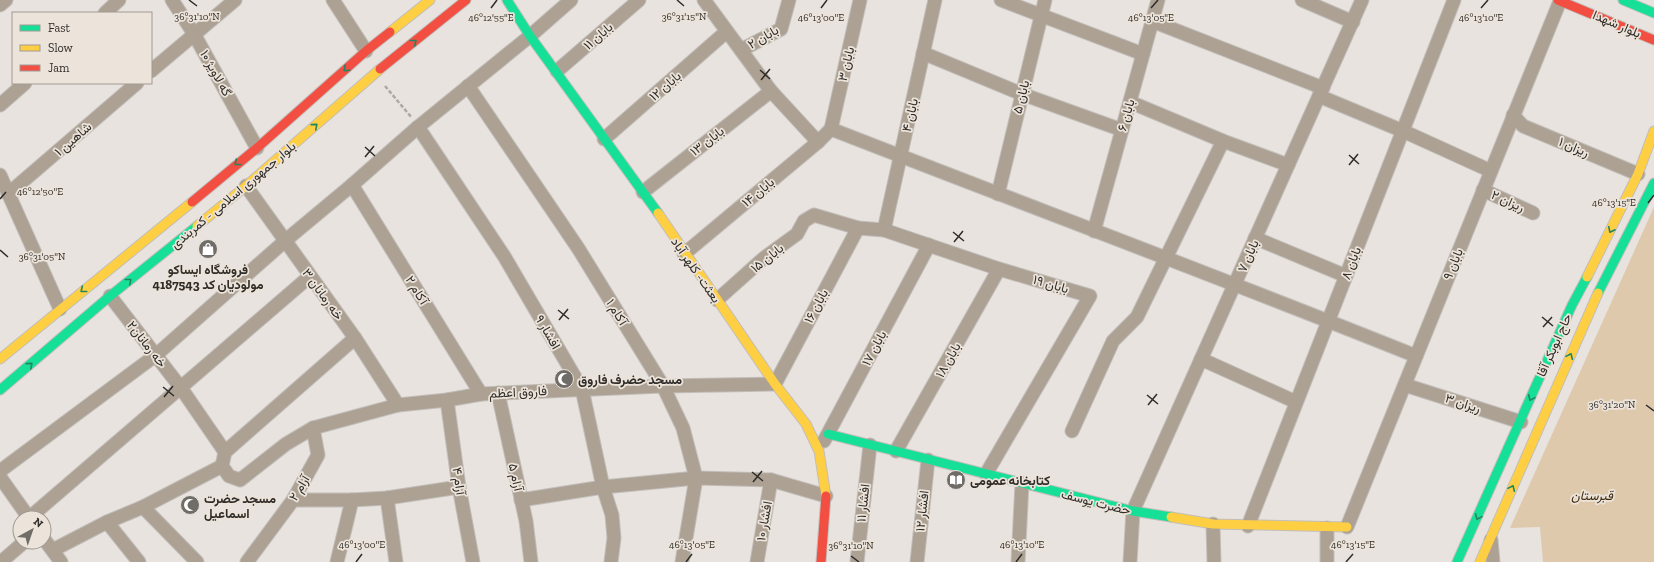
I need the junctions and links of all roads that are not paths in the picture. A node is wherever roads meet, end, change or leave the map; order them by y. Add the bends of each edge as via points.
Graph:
1 (6, 0) edge
2 (120, 0) edge
3 (172, 0) edge
4 (235, 0) edge
5 (333, 0) edge
6 (430, 0) edge
7 (466, 0) edge
8 (507, 0) edge
9 (570, 0) edge
10 (639, 0) edge
11 (704, 0) edge
12 (789, 0) edge
13 (860, 0) edge
14 (935, 0) edge
15 (1001, 0) edge
16 (1045, 0) edge
17 (1158, 0) edge
18 (1302, 0) edge
19 (1362, 0) edge
20 (1454, 0) edge
21 (1559, 0) edge
22 (1623, 0) edge
23 (0, 5) edge
24 (106, 12) edge
25 (1654, 13) edge
26 (1041, 16) junction
27 (1152, 21) junction
28 (1353, 22) junction
29 (726, 32) junction
30 (194, 34) junction
31 (530, 36) junction
32 (1654, 40) edge
33 (741, 50) junction
34 (366, 51) junction
35 (924, 53) junction
36 (1143, 54) junction
37 (152, 70) edge
38 (557, 71) junction
39 (24, 84) edge
40 (136, 84) edge
41 (468, 86) junction
42 (771, 91) junction
43 (1321, 92) junction
44 (1022, 94) junction
45 (1130, 102) junction
46 (0, 105) edge
47 (1513, 115) junction
48 (418, 127) junction
49 (831, 129) junction
50 (1122, 130) junction
51 (1654, 130) edge
52 (1403, 131) junction
53 (604, 139) junction
54 (1222, 141) junction
55 (818, 142) junction
56 (257, 148) junction
57 (901, 156) junction
58 (1288, 165) junction
59 (1491, 171) junction
60 (1638, 174) junction
61 (0, 175) edge
62 (1654, 183) edge
63 (352, 185) junction
64 (246, 186) junction
65 (1483, 190) junction
66 (643, 192) junction
67 (8, 194) junction
68 (998, 194) junction
69 (1533, 213) dead end
70 (814, 216) joint
71 (858, 228) junction
72 (884, 230) junction
73 (1094, 231) junction
74 (1255, 238) junction
75 (286, 240) junction
76 (929, 245) junction
77 (684, 254) junction
78 (1164, 258) junction
79 (999, 269) junction
80 (1346, 276) junction
81 (310, 277) junction
82 (1235, 284) junction
83 (110, 296) junction
84 (717, 300) junction
85 (60, 309) junction
86 (1328, 320) junction
87 (354, 338) junction
88 (156, 355) junction
89 (1416, 356) junction
90 (0, 359) edge
91 (1201, 359) junction
92 (775, 384) junction
93 (1405, 385) junction
94 (663, 386) junction
95 (180, 388) junction
96 (0, 390) edge
97 (582, 390) junction
98 (498, 393) junction
99 (481, 394) junction
100 (447, 400) junction
101 (1296, 402) junction
102 (398, 405) junction
103 (1521, 422) junction
104 (313, 428) junction
105 (1072, 430) dead end
106 (828, 434) junction
107 (870, 445) junction
108 (819, 451) junction
109 (896, 451) junction
110 (225, 452) junction
111 (928, 460) junction
112 (222, 466) junction
113 (0, 471) edge
114 (986, 474) junction
115 (0, 477) edge
116 (696, 478) junction
117 (771, 480) junction
118 (1022, 483) junction
119 (460, 487) junction
120 (603, 487) junction
121 (826, 496) junction
122 (387, 498) junction
123 (293, 500) junction
124 (352, 500) junction
125 (522, 500) junction
126 (142, 507) junction
127 (23, 510) edge
128 (38, 510) edge
129 (1133, 511) junction
130 (107, 522) junction
131 (1213, 524) junction
132 (1248, 526) junction
133 (1347, 527) joint
134 (1326, 528) junction
135 (1491, 536) junction
136 (15, 550) edge
137 (53, 550) joint
138 (1, 562) edge
139 (61, 562) edge
140 (139, 562) edge
141 (196, 562) edge
142 (247, 562) edge
143 (337, 562) edge
144 (396, 562) edge
145 (473, 562) edge
146 (531, 562) edge
147 (611, 562) edge
148 (682, 562) edge
149 (757, 562) edge
150 (821, 562) edge
151 (857, 562) edge
152 (917, 562) edge
153 (1018, 562) edge
154 (1130, 562) edge
155 (1214, 562) edge
156 (1327, 562) edge
157 (1458, 562) edge
158 (1480, 562) edge
159 (1493, 562) edge

1 - 23 street
2 - 24 street
3 - 30 street, گه لاویژ ۱۰
4 - 30 street
5 - 34 street
6 - 34 main road, بلوار جمهوری اسلامی - کمربندی
64 -> 7 main road, بلوار جمهوری اسلامی - کمربندی via 374,74
8 - 31 main road, بعثت- کلهر آباد
9 - 31 street
10 - 38 street, بابان ۱۱
11 - 29 street
12 - 33 street, بابان ۲ via 781,29
13 - 49 street, بابان ۳
14 - 35 street, بابان ۴
15 - 26 street
16 - 26 street, بابان ۵
17 - 27 street, بابان ۶
18 - 28 street
19 - 28 street, بابان ۷
20 - 52 street, بابان ۸
21 - 32 main road, بلوار شهدا
21 - 47 street, بابان ۹
22 - 25 main road, بلوار شهدا
26 - 36 street
26 - 44 street, بابان ۵
27 - 36 street, بابان ۶
27 - 43 street
28 - 43 street, بابان ۷
29 - 33 street
29 - 53 street, بابان ۱۲
30 - 37 street
30 - 56 street, گه لاویژ ۱۰
31 - 38 main road, بعثت- کلهر آباد
31 - 41 street
33 - 42 street
34 -> 56 main road, بلوار جمهوری اسلامی - کمربندی
35 - 44 street
35 - 57 street, بابان ۴
36 - 45 street, بابان ۶
38 - 53 main road, بعثت- کلهر آباد
39 - 46 street
40 - 67 street, شاهین ۱
41 - 48 street
41 - 94 street, آکام ۱ via 578,248
42 - 55 street
42 - 66 street, بابان ۱۳
43 - 52 street
43 - 58 street, بابان ۷
44 - 50 street
44 - 68 street, بابان ۵
45 - 50 street, بابان ۶
45 - 54 street
47 - 59 street, بابان ۹
47 - 60 street, ریزان ۱ via 1522,126
48 - 63 street
48 - 97 street, افشار ۹ via 504,256
49 - 55 street, بابان ۱۴
49 - 57 street
50 - 73 street, بابان ۶
51 - 60 main road, حاج ابوبکر آقا
52 - 59 street
52 - 80 street, بابان ۸
53 - 66 main road, بعثت- کلهر آباد
54 - 58 street
54 - 78 street
55 - 77 street, بابان ۱۴
56 -> 85 main road, بلوار جمهوری اسلامی - کمربندی
57 - 68 street
57 - 72 street, بابان ۴
58 - 74 street, بابان ۷
59 - 65 street, بابان ۹
60 -> 103 main road, حاج ابوبکر آقا via 1572,306
61 - 67 street
135 -> 62 main road, حاج ابوبکر آقا via 1591,307
63 - 75 street
63 - 99 street, آکام ۲
64 - 75 street, خه رمانان ۳
83 -> 64 main road, بلوار جمهوری اسلامی - کمربندی
65 - 69 street, ریزان ۲
65 - 89 street, بابان ۹
66 - 77 main road, بعثت- کلهر آباد
67 - 85 street
68 - 73 street
70 - 71 street, بابان ۱۹
70 - 84 street, بابان ۱۵ via 804,221 797,234 764,258
71 - 72 street, بابان ۱۹
71 - 92 street, بابان ۱۶
72 - 76 street, بابان ۱۹
73 - 78 street
74 - 80 street
74 - 82 street, بابان ۷
75 - 81 street, خه رمانان ۳
75 - 88 street
76 - 79 street, بابان ۱۹
76 - 106 street, بابان ۱۷
77 - 84 main road, بعثت- کلهر آباد
78 - 82 street
78 - 105 street via 1136,317 1113,341
79 - 109 street, بابان ۱۸
79 - 114 street, بابان ۱۹ via 1090,296
80 - 86 street, بابان ۸
81 - 87 street, خه رمانان ۳
81 - 95 street
82 - 86 street
82 - 91 street, بابان ۷
83 - 88 street, خه رمانان۲
96 -> 83 main road, بلوار جمهوری اسلامی - کمربندی
84 - 92 main road, بعثت- کلهر آباد
85 - 90 main road, بلوار جمهوری اسلامی - کمربندی
86 - 89 street
86 - 101 street, بابان ۸
87 - 102 street, خه رمانان ۳
87 - 110 street
88 - 95 street, خه رمانان۲
88 - 113 street
89 - 93 street, بابان ۹
91 - 101 street
91 - 129 street, بابان ۷
92 - 94 street, فاروق اعظم
92 - 108 main road, بعثت- کلهر آباد via 806,424
93 - 103 street, ۳ ریزان
93 - 133 street, بابان ۹
94 - 97 street, فاروق اعظم
94 - 116 street, آکام ۱ via 683,428
95 - 110 street, خه رمانان۲
95 - 128 street
97 - 98 street, فاروق اعظم
97 - 120 street, افشار ۹
98 - 99 street, فاروق اعظم
98 - 125 street, آرام ۵
99 - 100 street, فاروق اعظم
100 - 102 street, فاروق اعظم
100 - 119 street, آرام ۴
101 - 132 street, بابان ۸
102 - 104 street, فاروق اعظم
103 -> 157 main road, حاج ابوبکر آقا
104 - 112 street, فاروق اعظم via 286,444 240,480 229,476
104 - 123 street, آرام ۲ via 318,455
106 - 107 main road, حضرت یوسف
106 - 108 street, بابان ۱۷
107 - 109 main road, حضرت یوسف
107 - 151 street, افشار ۱۱
108 - 121 main road, بعثت- کلهر آباد
109 - 111 main road, حضرت یوسف
110 - 112 street
111 - 114 main road, حضرت یوسف
111 - 152 street, افشار ۱۲
112 - 126 street
114 - 118 main road, حضرت یوسف
115 - 127 street
116 - 117 street
116 - 120 street
116 - 148 street, آکام ۱
117 - 121 street
117 - 149 street, افشار ۱۰
118 - 129 main road, حضرت یوسف
118 - 153 street
119 - 122 street
119 - 145 street, آرام ۴
120 - 125 street
120 - 147 street, افشار ۹ via 612,516 614,538
121 - 150 main road, بعثت- کلهر آباد
122 - 124 street
122 - 144 street
123 - 124 street
123 - 142 street, آرام ۲
124 - 143 street
125 - 146 street, آرام ۵
126 - 130 street
126 - 141 street
129 - 131 main road, حضرت یوسف
129 - 154 street
130 - 137 street
130 - 140 street
131 - 132 main road, حضرت یوسف
131 - 155 street
132 - 134 main road, حضرت یوسف
133 - 134 main road, حضرت یوسف
134 - 156 street
135 - 158 main road, حاج ابوبکر آقا
135 - 159 street
136 - 138 street
137 - 139 street

